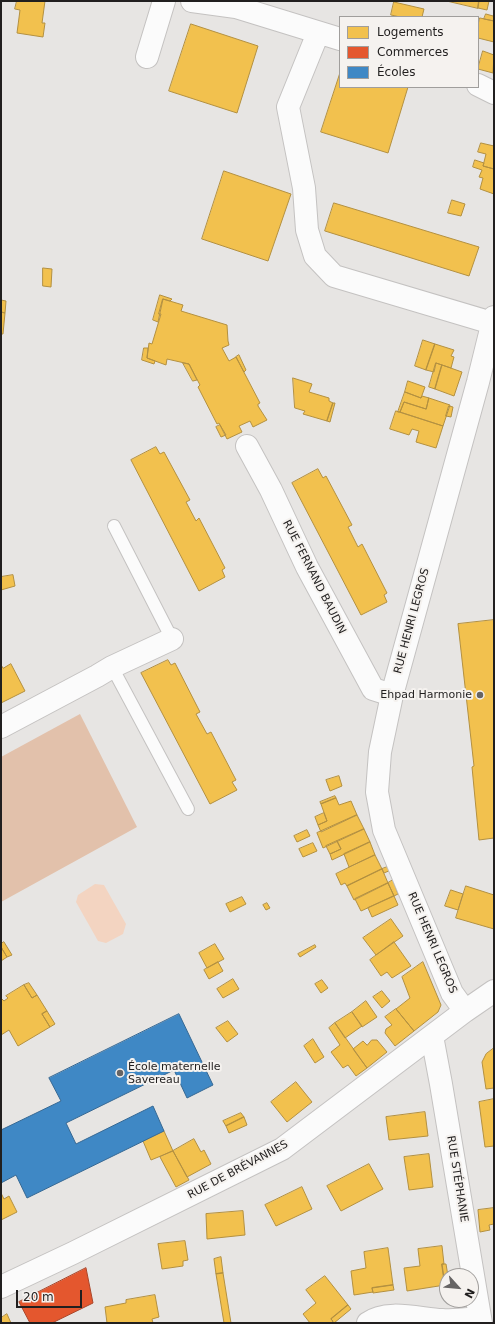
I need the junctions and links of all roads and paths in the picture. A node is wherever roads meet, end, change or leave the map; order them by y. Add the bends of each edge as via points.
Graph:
1 (164, 1) edge
2 (192, 1) edge
3 (318, 33) junction
4 (339, 39) edge
5 (147, 57) dead end
6 (479, 86) edge
7 (494, 93) edge
8 (493, 320) edge
9 (247, 446) dead end
10 (114, 526) dead end
11 (172, 639) joint
12 (112, 667) junction
13 (392, 695) junction
14 (1, 727) edge
15 (188, 809) dead end
16 (494, 991) edge
17 (465, 1010) junction
18 (432, 1036) junction
19 (1, 1287) edge
20 (480, 1320) edge
21 (368, 1323) edge

1 - 5 street
2 - 3 street via 236,7
3 - 4 street
3 - 8 street via 288,107 304,188 307,230 315,256 334,276
6 - 7 street
8 - 13 street, RUE HENRI LEGROS
9 - 13 street, RUE FERNAND BAUDIN via 307,567 373,689
10 - 11 lane
11 - 12 street
12 - 14 street
12 - 15 lane
13 - 17 street, RUE HENRI LEGROS via 380,752 377,792 384,830 452,993
16 - 17 street, RUE DE BRÉVANNES
17 - 18 street, RUE DE BRÉVANNES
18 - 19 street, RUE DE BRÉVANNES via 282,1149
18 - 20 street, RUE STÉPHANIE
20 - 21 street via 443,1320 398,1315 373,1319

